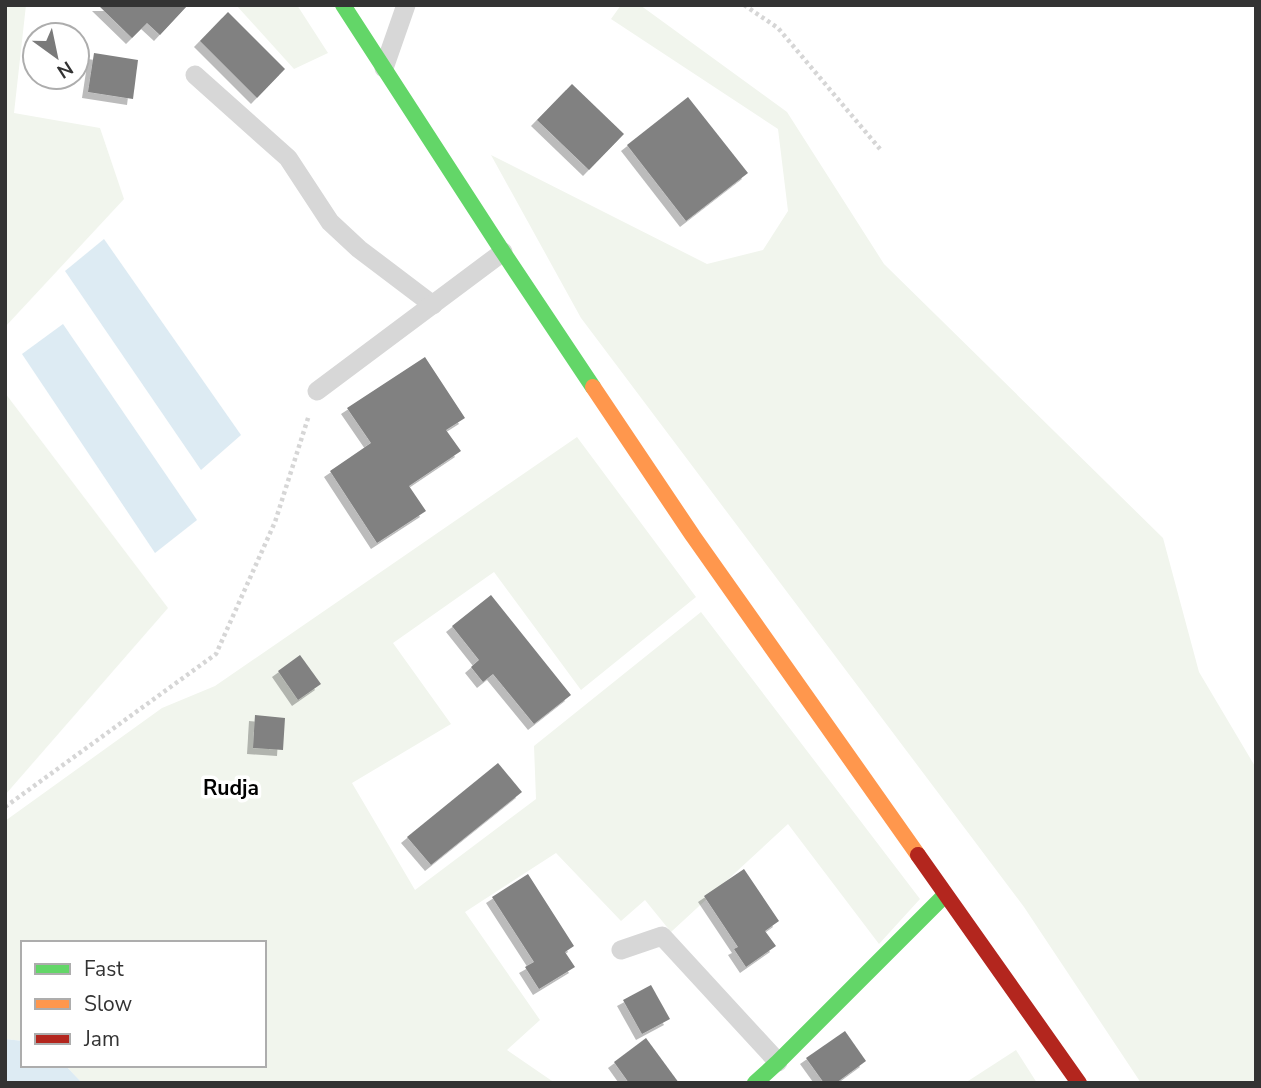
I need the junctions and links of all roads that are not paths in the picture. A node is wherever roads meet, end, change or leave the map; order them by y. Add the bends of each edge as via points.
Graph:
1 (343, 5) edge
2 (406, 5) edge
3 (383, 69) junction
4 (195, 75) dead end
5 (503, 252) junction
6 (433, 305) junction
7 (317, 391) road end
8 (945, 895) junction
9 (621, 950) dead end
10 (778, 1062) junction
11 (755, 1083) edge
12 (1079, 1083) edge

1 - 3 main road
2 - 3 lane
3 - 5 main road
4 - 6 lane via 288,158 331,222
5 - 6 lane
5 - 8 main road via 693,536
6 - 7 lane
8 - 10 main road
8 - 12 main road
9 - 10 lane via 662,936
10 - 11 main road

